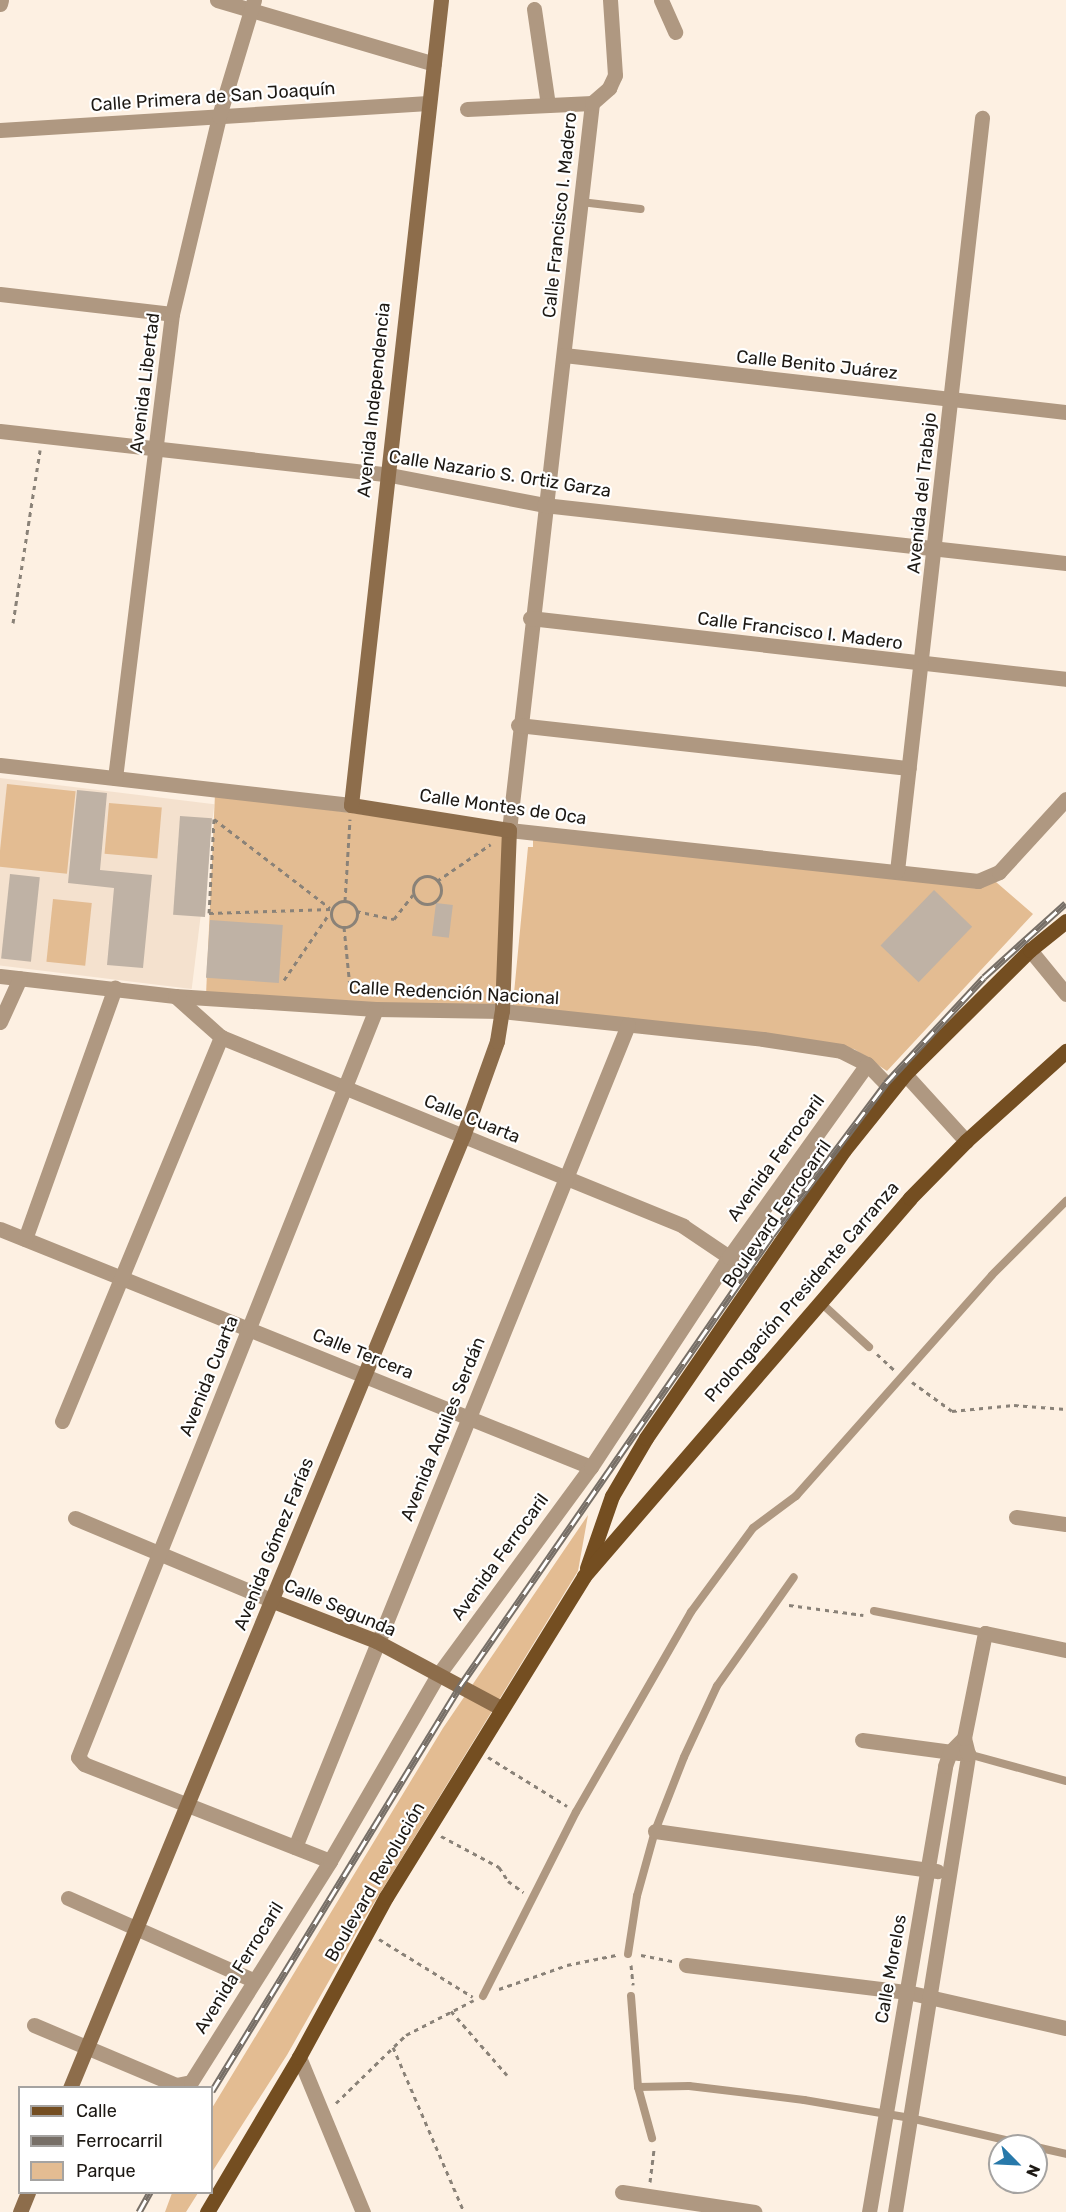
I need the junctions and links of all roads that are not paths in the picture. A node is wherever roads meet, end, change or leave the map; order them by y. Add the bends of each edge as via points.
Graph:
1 (217, 0) edge
2 (441, 0) edge
3 (610, 0) edge
4 (662, 0) edge
5 (252, 5) edge
6 (534, 9) dead end
7 (675, 32) dead end
8 (434, 64) junction
9 (428, 103) junction
10 (592, 103) junction
11 (548, 105) junction
12 (467, 109) dead end
13 (219, 117) junction
14 (982, 118) dead end
15 (0, 130) edge
16 (581, 202) junction
17 (641, 209) dead end
18 (0, 294) edge
19 (172, 314) junction
20 (564, 356) junction
21 (952, 399) junction
22 (1066, 412) edge
23 (0, 431) edge
24 (157, 447) junction
25 (385, 474) junction
26 (544, 504) junction
27 (935, 549) junction
28 (1066, 563) edge
29 (531, 618) junction
30 (920, 664) junction
31 (1066, 679) edge
32 (518, 725) junction
33 (0, 765) edge
34 (909, 768) junction
35 (115, 778) junction
36 (1066, 799) edge
37 (351, 805) junction
38 (509, 830) junction
39 (897, 871) junction
40 (1066, 921) edge
41 (1030, 950) junction
42 (0, 976) edge
43 (21, 978) junction
44 (115, 988) junction
45 (1066, 994) edge
46 (175, 996) junction
47 (376, 1009) junction
48 (502, 1011) junction
49 (0, 1022) edge
50 (628, 1025) junction
51 (221, 1037) junction
52 (1066, 1051) edge
53 (867, 1064) junction
54 (905, 1074) junction
55 (345, 1088) junction
56 (892, 1090) junction
57 (463, 1136) junction
58 (966, 1141) junction
59 (566, 1178) junction
60 (1066, 1201) edge
61 (0, 1229) edge
62 (25, 1239) junction
63 (729, 1257) junction
64 (757, 1276) junction
65 (121, 1278) junction
66 (819, 1300) junction
67 (248, 1329) junction
68 (868, 1347) road end
69 (364, 1376) junction
70 (469, 1418) junction
71 (62, 1421) dead end
72 (591, 1467) junction
73 (1016, 1517) dead end
74 (75, 1518) dead end
75 (1066, 1524) edge
76 (159, 1553) junction
77 (584, 1576) junction
78 (794, 1576) dead end
79 (273, 1601) junction
80 (874, 1611) road end
81 (985, 1634) junction
82 (376, 1641) junction
83 (1066, 1650) edge
84 (438, 1675) junction
85 (501, 1708) junction
86 (964, 1738) junction
87 (862, 1740) dead end
88 (950, 1752) junction
89 (968, 1754) junction
90 (1066, 1781) edge
91 (188, 1805) junction
92 (655, 1831) junction
93 (295, 1847) junction
94 (330, 1861) junction
95 (928, 1869) junction
96 (949, 1873) junction
97 (68, 1898) dead end
98 (136, 1928) junction
99 (628, 1954) road end
100 (686, 1965) road end
101 (253, 1980) junction
102 (907, 1992) junction
103 (631, 1996) road end
104 (929, 1996) junction
105 (479, 1998) road end
106 (34, 2025) dead end
107 (1066, 2028) edge
108 (87, 2047) junction
109 (299, 2057) junction
110 (71, 2086) edge
111 (638, 2087) junction
112 (886, 2115) junction
113 (910, 2118) junction
114 (988, 2136) edge
115 (652, 2138) road end
116 (1048, 2150) edge
117 (1066, 2154) edge
118 (622, 2192) dead end
119 (28, 2194) edge
120 (20, 2212) edge
121 (207, 2212) edge
122 (363, 2212) edge
123 (754, 2212) edge
124 (869, 2212) edge
125 (895, 2212) edge

1 - 5 street
2 - 8 main road, Avenida Independencia
3 - 10 street via 615,75 609,88
4 - 7 street
5 - 8 street
5 - 13 street, Avenida Libertad
6 - 11 street
8 - 9 main road, Avenida Independencia
9 - 13 street, Calle Primera de San Joaquín
9 - 25 main road, Avenida Independencia
10 - 11 street
10 - 16 street, Calle Francisco I. Madero
11 - 12 street
13 - 15 street, Calle Primera de San Joaquín
13 - 19 street, Avenida Libertad
14 - 21 street, Avenida del Trabajo
16 - 17 lane
16 - 20 street, Calle Francisco I. Madero
18 - 19 street
19 - 24 street, Avenida Libertad
20 - 21 street, Calle Benito Juárez
20 - 26 street, Calle Francisco I. Madero
21 - 22 street, Calle Benito Juárez
21 - 27 street, Avenida del Trabajo
23 - 24 street, Calle Nazario S. Ortiz Garza
24 - 25 street, Calle Nazario S. Ortiz Garza
24 - 35 street, Avenida Libertad
25 - 26 street, Calle Nazario S. Ortiz Garza
25 - 37 main road, Avenida Independencia
26 - 27 street, Calle Nazario S. Ortiz Garza
26 - 29 street, Calle Francisco I. Madero
27 - 28 street, Calle Nazario S. Ortiz Garza
27 - 30 street, Avenida del Trabajo
29 - 30 street, Calle Francisco I. Madero
29 - 32 street, Calle Francisco I. Madero
30 - 31 street, Calle Francisco I. Madero
30 - 34 street, Avenida del Trabajo
32 - 34 street
32 - 38 street, Calle Francisco I. Madero
33 - 35 street, Calle Montes de Oca
34 - 39 street, Avenida del Trabajo
35 - 37 street, Calle Montes de Oca
36 - 39 street, Calle Montes de Oca via 999,873 978,881
37 - 38 main road, Calle Montes de Oca
38 - 39 street, Calle Montes de Oca
38 - 48 main road, Calle Francisco I. Madero
40 - 41 main road, Boulevard Ferrocarril
41 - 45 street
41 - 54 main road, Boulevard Ferrocarril
42 - 43 street, Calle Redención Nacional
43 - 44 street, Calle Redención Nacional
43 - 49 street
44 - 46 street, Calle Redención Nacional
44 - 62 street
46 - 47 street, Calle Redención Nacional
46 - 51 street, Calle Cuarta
47 - 48 street, Calle Redención Nacional
47 - 55 street, Avenida Cuarta
48 - 50 street, Calle Redención Nacional
48 - 57 main road, Avenida Gómez Farías via 489,1071
50 - 53 street, Calle Redención Nacional via 841,1051
50 - 59 street, Avenida Aquiles Serdán
51 - 55 street, Calle Cuarta
51 - 65 street
52 - 58 main road, Prolongación Presidente Carranza
53 - 56 street, Calle Redención Nacional
53 - 63 street, Avenida Ferrocaril
54 - 56 main road, Boulevard Ferrocarril
54 - 58 street
55 - 57 street, Calle Cuarta
55 - 67 street, Avenida Cuarta
56 - 64 main road, Boulevard Ferrocarril via 844,1150
57 - 59 street, Calle Cuarta
57 - 69 main road, Avenida Gómez Farías
58 - 66 main road, Prolongación Presidente Carranza
59 - 63 street, Calle Cuarta via 684,1226
59 - 70 street, Avenida Aquiles Serdán
60 - 105 lane via 901,1376 796,1496 746,1538 691,1612 576,1812
61 - 62 street, Calle Tercera
62 - 65 street, Calle Tercera
63 - 64 street, Calle Cuarta
63 - 72 street, Avenida Ferrocaril
64 - 77 main road, Boulevard Ferrocarril via 646,1438 612,1496
65 - 67 street, Calle Tercera
65 - 71 street
66 - 68 lane
66 - 77 main road, Prolongación Presidente Carranza
67 - 69 street, Calle Tercera
67 - 76 street, Avenida Cuarta
69 - 70 street, Calle Tercera
69 - 79 main road, Avenida Gómez Farías
70 - 72 street, Calle Tercera
70 - 82 street, Avenida Aquiles Serdán
72 - 84 street, Avenida Ferrocaril
73 - 75 street
74 - 76 street, Calle Segunda
76 - 79 street, Calle Segunda
76 - 91 street, Avenida Cuarta via 78,1757 84,1764
77 - 85 main road, Boulevard Revolución
78 - 92 lane via 717,1686
79 - 82 main road, Calle Segunda
79 - 91 main road, Avenida Gómez Farías
80 - 81 lane
81 - 83 street
81 - 86 street
82 - 84 main road, Calle Segunda
82 - 93 street, Avenida Aquiles Serdán
84 - 85 main road, Calle Segunda
84 - 94 street, Avenida Ferrocaril
85 - 109 main road, Boulevard Revolución via 367,1932
86 - 88 street
86 - 89 street
87 - 88 street
88 - 89 street
88 - 95 street, Calle Morelos
89 - 90 lane
89 - 96 street
91 - 93 street
91 - 98 main road, Avenida Gómez Farías
92 - 95 street
92 - 99 lane via 637,1896
93 - 94 street
94 - 101 street, Avenida Ferrocaril
95 - 96 street
95 - 102 street, Calle Morelos
96 - 104 street
97 - 98 street
98 - 101 street
98 - 108 main road, Avenida Gómez Farías
100 - 102 street
101 - 108 street, Avenida Ferrocaril via 191,2082 176,2085
102 - 104 street
102 - 112 street, Calle Morelos
103 - 111 lane
104 - 107 street
104 - 113 street
106 - 108 street
108 - 110 main road, Avenida Gómez Farías
109 - 121 main road, Boulevard Revolución
109 - 122 street
111 - 112 lane via 689,2086
111 - 115 lane
112 - 113 lane
112 - 124 street, Calle Morelos
113 - 114 lane
113 - 125 street
116 - 117 lane
118 - 123 street
119 - 120 main road

